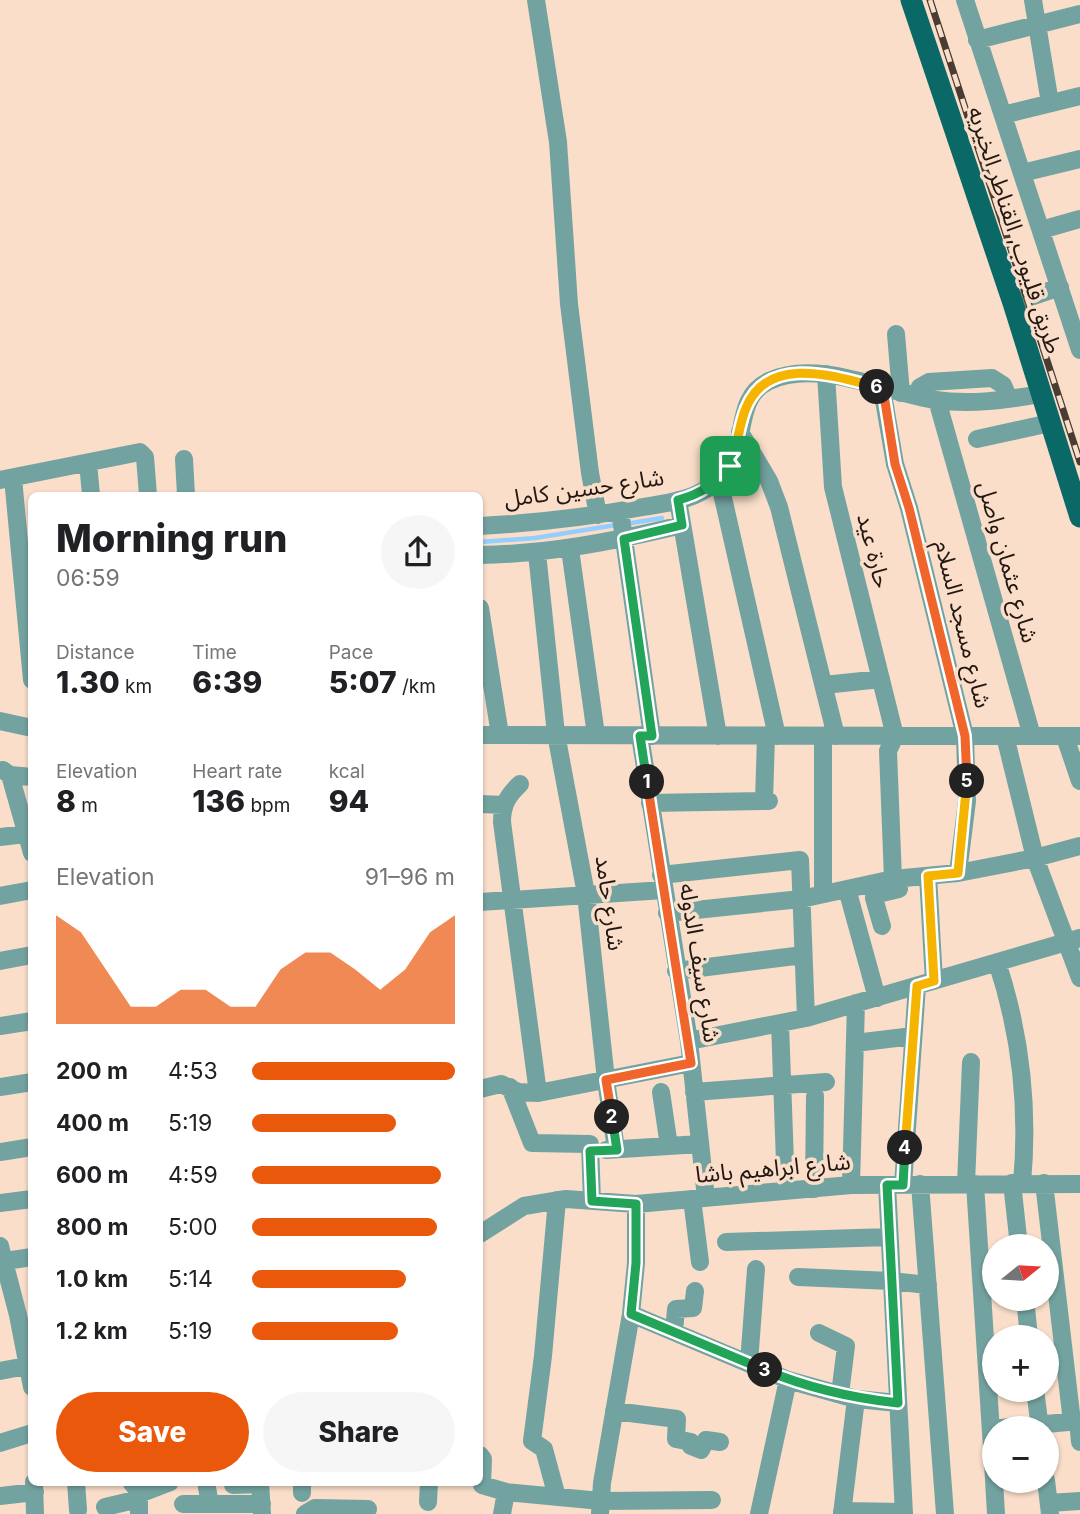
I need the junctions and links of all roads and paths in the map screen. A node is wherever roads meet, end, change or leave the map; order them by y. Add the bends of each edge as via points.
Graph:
1 (536, 0) edge
2 (911, 0) edge
3 (965, 0) edge
4 (1032, 0) edge
5 (1080, 14) edge
6 (1037, 24) junction
7 (977, 40) junction
8 (1080, 96) edge
9 (1050, 103) junction
10 (1003, 116) junction
11 (1080, 159) edge
12 (1022, 173) junction
13 (1080, 219) edge
14 (1041, 230) junction
15 (1068, 292) edge
16 (1013, 303) junction
17 (896, 334) dead end
18 (1080, 350) edge
19 (826, 374) junction
20 (883, 389) junction
21 (1041, 394) junction
22 (909, 395) junction
23 (1009, 399) junction
24 (937, 400) junction
25 (1050, 423) junction
26 (740, 432) junction
27 (977, 439) dead end
28 (184, 459) dead end
29 (88, 463) junction
30 (6, 479) edge
31 (719, 480) junction
32 (91, 492) edge
33 (148, 492) edge
34 (186, 492) edge
35 (678, 500) junction
36 (620, 511) junction
37 (598, 515) junction
38 (1080, 517) edge
39 (682, 525) junction
40 (483, 526) edge
41 (624, 539) junction
42 (570, 549) junction
43 (537, 553) junction
44 (483, 555) edge
45 (483, 627) edge
46 (28, 649) edge
47 (881, 679) junction
48 (824, 685) junction
49 (0, 721) edge
50 (28, 727) edge
51 (556, 734) junction
52 (500, 735) junction
53 (596, 735) junction
54 (483, 736) edge
55 (646, 736) junction
56 (718, 736) junction
57 (772, 736) junction
58 (829, 736) junction
59 (895, 736) junction
60 (965, 736) junction
61 (1005, 736) junction
62 (1032, 736) junction
63 (1072, 736) edge
64 (5, 771) edge
65 (28, 776) edge
66 (1080, 781) edge
67 (520, 784) dead end
68 (650, 803) junction
69 (483, 804) edge
70 (504, 805) junction
71 (25, 834) junction
72 (0, 837) edge
73 (28, 842) edge
74 (1080, 846) edge
75 (1035, 858) junction
76 (958, 873) junction
77 (892, 879) junction
78 (928, 879) junction
79 (662, 882) junction
80 (847, 889) junction
81 (28, 891) edge
82 (586, 894) junction
83 (823, 894) junction
84 (0, 896) edge
85 (801, 899) junction
86 (512, 900) junction
87 (483, 902) edge
88 (667, 913) junction
89 (882, 926) dead end
90 (1073, 940) edge
91 (803, 955) junction
92 (28, 956) edge
93 (0, 961) edge
94 (997, 962) junction
95 (676, 971) junction
96 (1080, 978) edge
97 (925, 983) junction
98 (877, 998) junction
99 (856, 1003) junction
100 (806, 1018) junction
101 (28, 1022) edge
102 (780, 1023) junction
103 (0, 1026) edge
104 (913, 1036) junction
105 (689, 1041) junction
106 (855, 1043) junction
107 (971, 1062) dead end
108 (691, 1063) junction
109 (606, 1080) junction
110 (826, 1082) dead end
111 (28, 1083) edge
112 (782, 1085) junction
113 (0, 1087) edge
114 (510, 1087) junction
115 (483, 1088) edge
116 (661, 1092) dead end
117 (538, 1093) junction
118 (694, 1093) junction
119 (815, 1096) dead end
120 (700, 1144) junction
121 (669, 1146) junction
122 (28, 1148) edge
123 (617, 1150) junction
124 (590, 1151) junction
125 (0, 1152) edge
126 (1017, 1183) junction
127 (1044, 1183) junction
128 (971, 1184) junction
129 (1080, 1184) edge
130 (851, 1185) junction
131 (903, 1185) junction
132 (814, 1189) junction
133 (786, 1191) junction
134 (699, 1199) junction
135 (28, 1200) edge
136 (557, 1200) junction
137 (592, 1201) junction
138 (0, 1203) edge
139 (636, 1204) junction
140 (483, 1232) edge
141 (1019, 1234) edge
142 (889, 1237) junction
143 (726, 1242) dead end
144 (2, 1254) edge
145 (28, 1257) edge
146 (700, 1262) dead end
147 (756, 1269) dead end
148 (799, 1277) dead end
149 (891, 1281) junction
150 (928, 1285) junction
151 (695, 1291) dead end
152 (24, 1313) edge
153 (631, 1314) junction
154 (674, 1332) junction
155 (819, 1333) dead end
156 (28, 1355) edge
157 (749, 1363) junction
158 (28, 1366) edge
159 (0, 1371) edge
160 (788, 1380) junction
161 (848, 1396) junction
162 (898, 1403) junction
163 (614, 1411) junction
164 (994, 1416) edge
165 (1077, 1421) edge
166 (1059, 1423) edge
167 (28, 1434) edge
168 (720, 1442) dead end
169 (1080, 1442) edge
170 (0, 1443) edge
171 (483, 1485) edge
172 (76, 1486) edge
173 (161, 1486) edge
174 (208, 1486) edge
175 (260, 1486) edge
176 (429, 1486) edge
177 (35, 1487) edge
178 (506, 1493) junction
179 (995, 1493) edge
180 (0, 1496) edge
181 (137, 1497) edge
182 (557, 1497) junction
183 (712, 1500) dead end
184 (1080, 1501) edge
185 (428, 1502) dead end
186 (183, 1504) dead end
187 (105, 1507) dead end
188 (218, 1507) edge
189 (600, 1508) edge
190 (1049, 1508) edge
191 (262, 1509) edge
192 (368, 1509) dead end
193 (78, 1510) dead end
194 (842, 1513) edge
195 (904, 1513) edge
196 (36, 1514) edge
197 (306, 1514) edge
198 (502, 1514) edge
199 (759, 1514) edge
200 (945, 1514) edge
201 (996, 1514) edge

1 - 37 street via 558,142 569,304
2 - 16 main road, طريق قليوب, القناطر الخيريه
3 - 7 street, طريق قليوب, القناطر الخيريه
4 - 6 street
5 - 6 street
6 - 7 street
6 - 9 street
7 - 10 street, طريق قليوب, القناطر الخيريه
8 - 9 street
9 - 10 street
10 - 12 street, طريق قليوب, القناطر الخيريه
11 - 12 street
12 - 14 street, طريق قليوب, القناطر الخيريه
13 - 14 street
14 - 15 street, طريق قليوب, القناطر الخيريه
15 - 16 street
15 - 18 street, طريق قليوب, القناطر الخيريه
16 - 21 main road, طريق قليوب, القناطر الخيريه
17 - 22 street
19 - 20 street
19 - 26 street via 796,373 758,388
19 - 47 street, حارة عيد via 833,487
20 - 22 street
20 - 60 street, شارع مسجد السلام via 895,464
21 - 23 street
21 - 25 main road, طريق قليوب, القناطر الخيريه
22 - 23 street via 929,382 992,378 1003,385
22 - 24 street
23 - 24 street
24 - 62 street, شارع عثمان واصل
25 - 27 street
25 - 38 main road, طريق قليوب, القناطر الخيريه
26 - 31 street via 737,450
26 - 48 street via 779,507
28 - 34 street
29 - 30 street
29 - 32 street
29 - 33 street via 140,452 145,457
30 - 46 street
31 - 35 street, شارع حسين كامل
31 - 57 street
35 - 36 street, شارع حسين كامل
35 - 39 street
36 - 37 street, شارع حسين كامل
36 - 41 street, شارع سيف الدوله
37 - 40 street, شارع حسين كامل
39 - 41 street
39 - 56 street
41 - 42 street
41 - 55 street, شارع سيف الدوله
42 - 43 street
42 - 53 street
43 - 44 street
43 - 51 street, شارع حامد
45 - 52 street
47 - 48 street
47 - 59 street, حارة عيد
48 - 58 street
49 - 50 street
51 - 52 street
51 - 53 street
51 - 82 street, شارع حامد
52 - 54 street
53 - 55 street
55 - 56 street
55 - 68 street, شارع سيف الدوله
56 - 57 street
57 - 58 street
57 - 68 street via 766,801
58 - 59 street
58 - 83 street
59 - 60 street
59 - 77 street via 888,751
60 - 61 street
60 - 76 street, شارع مسجد السلام via 967,801
61 - 62 street
61 - 75 street
62 - 63 street
63 - 66 street
64 - 65 street
64 - 71 street
67 - 70 street
68 - 79 street, شارع سيف الدوله
69 - 70 street
70 - 86 street
71 - 72 street
71 - 73 street
74 - 75 street
75 - 76 street
75 - 90 street
76 - 78 street
77 - 78 street
77 - 80 street
78 - 89 street via 876,896
78 - 97 street
79 - 82 street
79 - 85 street via 800,860
79 - 88 street, شارع سيف الدوله
80 - 83 street
80 - 98 street
81 - 84 street
82 - 86 street
82 - 109 street, شارع حامد
83 - 85 street
85 - 88 street
85 - 91 street
86 - 87 street
86 - 117 street
88 - 95 street, شارع سيف الدوله
90 - 94 street
90 - 96 street
91 - 95 street
91 - 100 street
92 - 93 street
94 - 97 street
94 - 126 street via 1024,1084 1025,1134
95 - 105 street, شارع سيف الدوله
97 - 98 street
97 - 104 street
98 - 99 street
99 - 100 street
99 - 106 street
100 - 102 street
101 - 103 street
102 - 105 street
102 - 112 street
104 - 106 street
104 - 131 street
105 - 108 street, شارع سيف الدوله
106 - 130 street
107 - 128 street
108 - 109 street
108 - 118 street, شارع سيف الدوله
109 - 117 street
109 - 123 street, شارع حامد
110 - 112 street
111 - 113 street
112 - 118 street
112 - 133 street
114 - 115 street
114 - 117 street
114 - 124 street via 531,1143 588,1144
116 - 121 street
118 - 120 street, شارع سيف الدوله
119 - 132 street
120 - 121 street
120 - 134 street, شارع سيف الدوله
121 - 123 street
122 - 125 street
123 - 124 street
124 - 137 street
126 - 127 street, شارع ابراهيم باشا
126 - 128 street, شارع ابراهيم باشا
126 - 141 street
127 - 129 street, شارع ابراهيم باشا
127 - 165 street
128 - 131 street, شارع ابراهيم باشا
128 - 164 street
130 - 131 street, شارع ابراهيم باشا
130 - 132 street, شارع ابراهيم باشا
131 - 142 street
131 - 150 street
132 - 133 street, شارع ابراهيم باشا
133 - 134 street, شارع ابراهيم باشا
134 - 139 street, شارع ابراهيم باشا
134 - 146 street, شارع سيف الدوله
135 - 138 street
136 - 137 street, شارع ابراهيم باشا
136 - 140 street, شارع ابراهيم باشا via 524,1206
136 - 182 street via 532,1439 544,1449
137 - 139 street, شارع ابراهيم باشا
139 - 153 street
142 - 143 street
142 - 149 street
144 - 145 street
144 - 152 street
147 - 157 street
148 - 149 street
149 - 150 street
149 - 162 street
150 - 200 street
151 - 154 street via 693,1308 676,1310
152 - 156 street
153 - 154 street
153 - 163 street
154 - 157 street
155 - 161 street via 846,1346
157 - 160 street
158 - 159 street
160 - 161 street
160 - 199 street
161 - 162 street
161 - 194 street
162 - 195 street
163 - 168 street via 677,1419 676,1439 701,1450 706,1440
163 - 189 street
165 - 166 street
165 - 169 street
167 - 170 street
171 - 178 street
172 - 193 street
173 - 181 street
174 - 188 street
175 - 191 street
176 - 185 street
177 - 180 street
177 - 196 street
178 - 182 street
178 - 198 street
179 - 201 street
181 - 187 street
182 - 189 street
183 - 189 street
184 - 190 street
186 - 188 street
188 - 191 street
192 - 197 street via 315,1508
194 - 195 street

